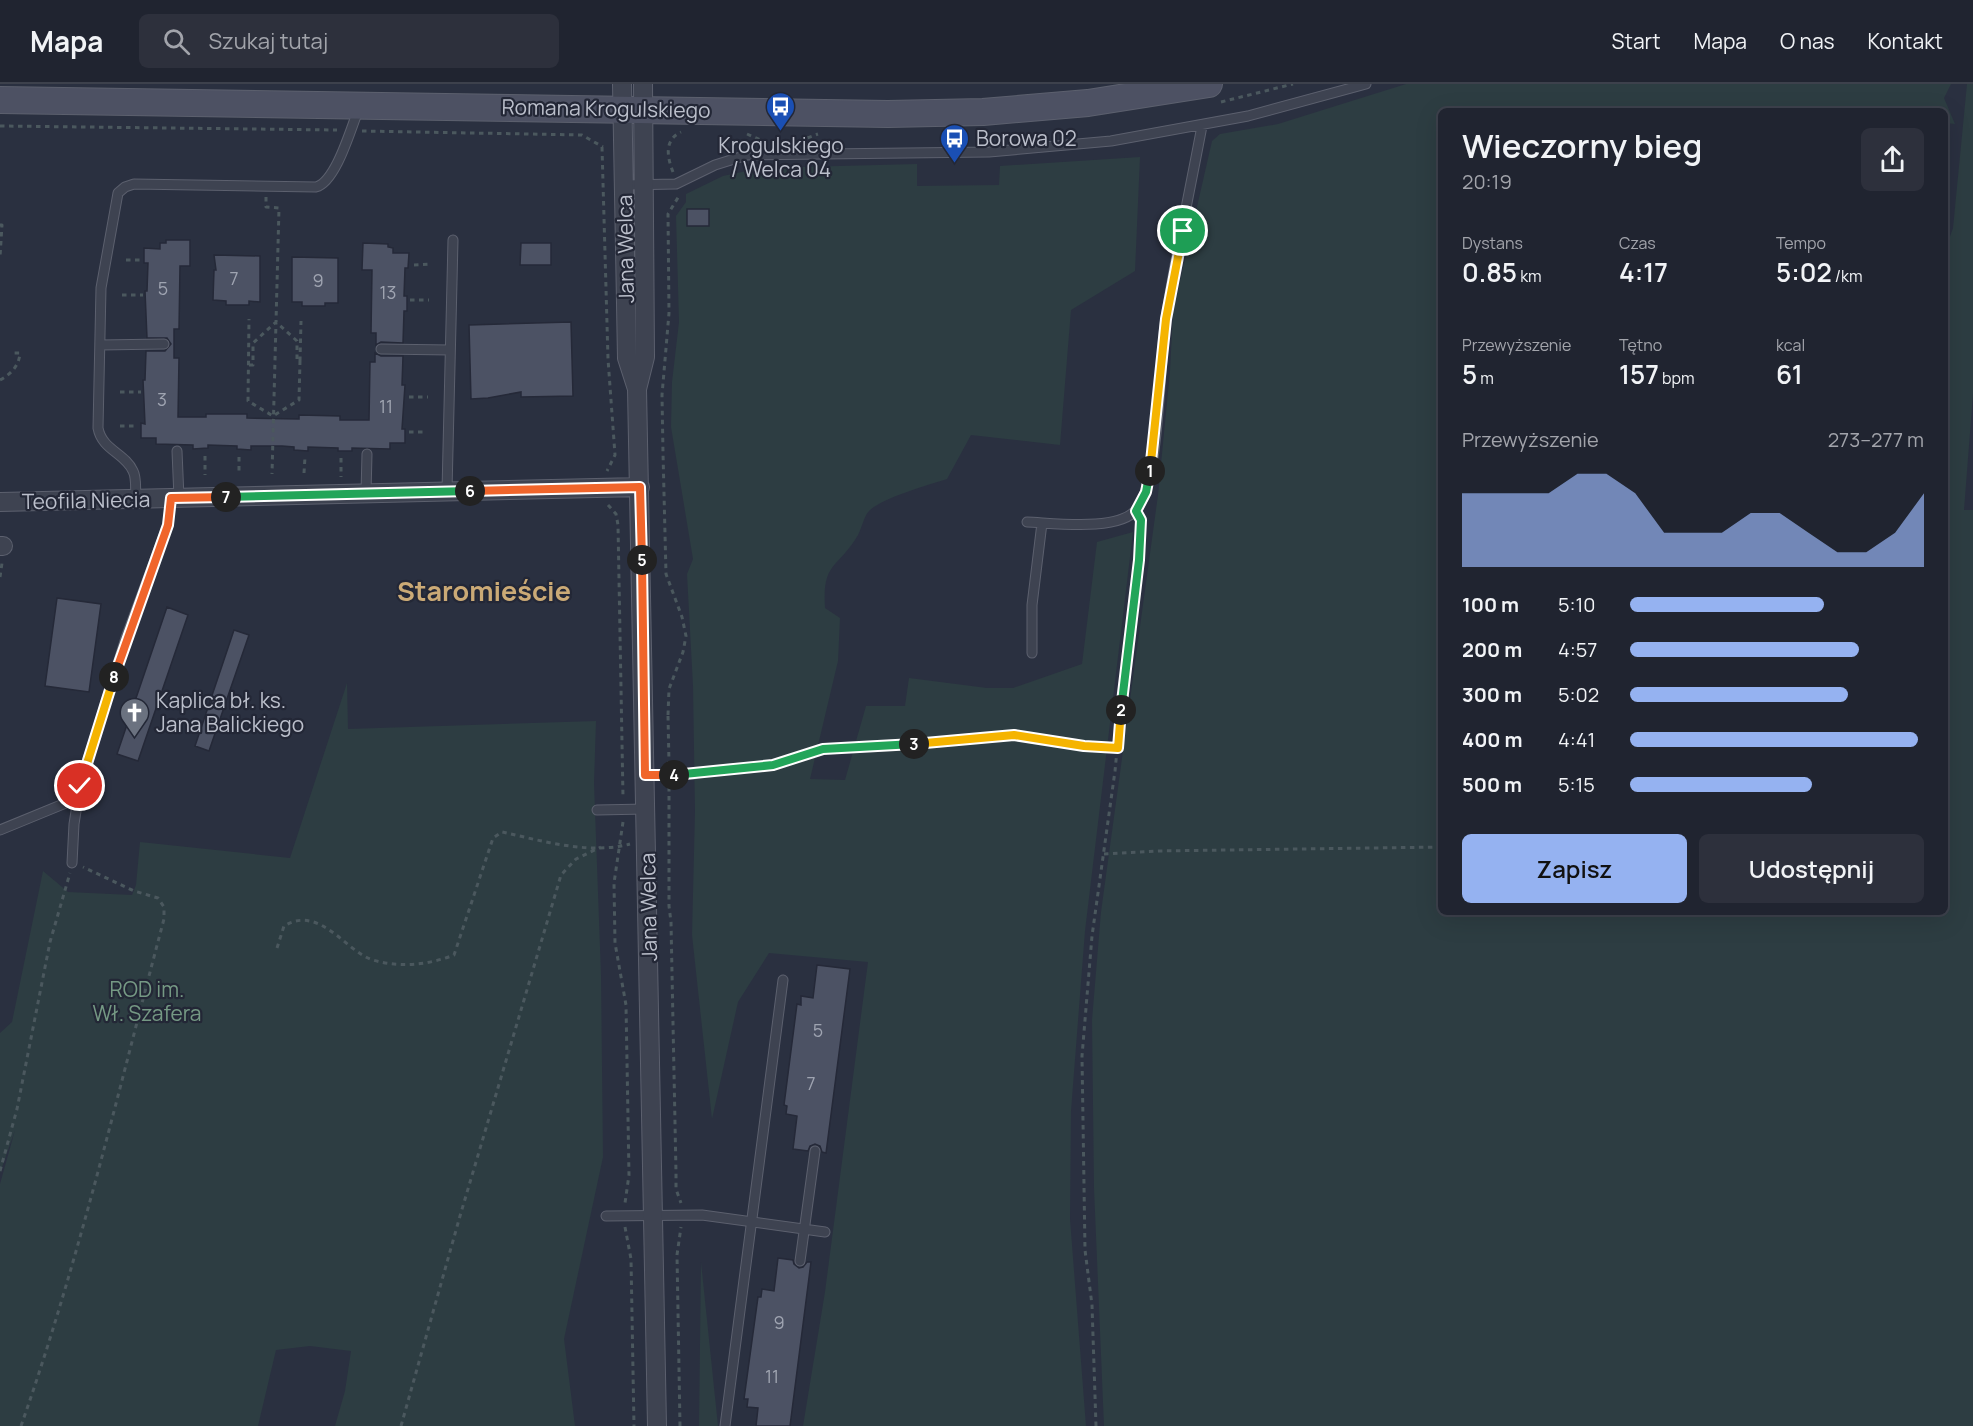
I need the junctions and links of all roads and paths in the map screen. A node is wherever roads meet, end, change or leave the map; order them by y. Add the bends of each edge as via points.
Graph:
1 (1209, 84) edge
2 (1365, 84) edge
3 (632, 96) edge
4 (0, 100) edge
5 (360, 105) junction
6 (0, 126) edge
7 (1202, 126) junction
8 (343, 130) dead end
9 (357, 131) dead end
10 (602, 147) junction
11 (609, 147) dead end
12 (668, 147) dead end
13 (674, 176) dead end
14 (624, 185) junction
15 (643, 185) junction
16 (679, 193) dead end
17 (266, 194) dead end
18 (0, 225) edge
19 (453, 240) dead end
20 (0, 257) edge
21 (126, 260) dead end
22 (140, 260) dead end
23 (414, 264) dead end
24 (430, 264) dead end
25 (122, 295) dead end
26 (143, 295) dead end
27 (410, 300) dead end
28 (429, 300) dead end
29 (249, 319) dead end
30 (301, 321) dead end
31 (276, 322) junction
32 (164, 344) dead end
33 (100, 345) junction
34 (381, 349) dead end
35 (450, 350) junction
36 (11, 353) dead end
37 (300, 361) junction
38 (249, 365) junction
39 (0, 380) edge
40 (637, 389) junction
41 (120, 392) dead end
42 (141, 392) dead end
43 (409, 397) dead end
44 (428, 397) dead end
45 (273, 416) junction
46 (120, 426) dead end
47 (136, 426) dead end
48 (409, 432) dead end
49 (427, 432) dead end
50 (177, 451) dead end
51 (367, 454) dead end
52 (205, 456) dead end
53 (239, 457) dead end
54 (304, 457) dead end
55 (341, 458) dead end
56 (304, 473) dead end
57 (272, 474) dead end
58 (607, 474) dead end
59 (205, 475) dead end
60 (239, 475) dead end
61 (341, 480) dead end
62 (640, 487) junction
63 (447, 491) junction
64 (366, 493) junction
65 (175, 498) junction
66 (136, 499) junction
67 (607, 501) dead end
68 (0, 502) edge
69 (1136, 511) junction
70 (1027, 522) dead end
71 (1042, 523) junction
72 (1032, 653) dead end
73 (1118, 748) junction
74 (694, 774) joint
75 (645, 775) junction
76 (669, 775) junction
77 (78, 798) junction
78 (623, 809) junction
79 (646, 809) junction
80 (597, 810) dead end
81 (0, 830) edge
82 (646, 839) junction
83 (621, 846) junction
84 (601, 847) junction
85 (1438, 847) edge
86 (1104, 854) junction
87 (72, 863) junction
88 (277, 948) dead end
89 (783, 980) dead end
90 (814, 1151) dead end
91 (0, 1171) edge
92 (653, 1214) junction
93 (624, 1215) junction
94 (681, 1215) junction
95 (606, 1216) dead end
96 (751, 1222) junction
97 (805, 1230) junction
98 (825, 1232) dead end
99 (801, 1261) dead end
100 (21, 1426) edge
101 (400, 1426) edge
102 (634, 1426) edge
103 (657, 1426) edge
104 (680, 1426) edge
105 (725, 1426) edge
106 (1096, 1426) edge

1 - 3 main road, Romana Krogulskiego via 1088,103 983,112 888,114
2 - 7 lane
3 - 5 main road, Romana Krogulskiego
3 - 14 street, Jana Welca
3 - 15 street, Jana Welca
4 - 5 main road, Romana Krogulskiego
5 - 33 lane via 332,173 323,185 134,184 118,193 101,288
6 - 8 path
7 - 15 lane via 1111,141 990,152 747,155 676,184
7 - 69 lane via 1166,319 1152,459 1146,492
9 - 10 path via 582,135
10 - 11 path
10 - 58 path via 615,454
12 - 13 path
14 - 15 lane
14 - 40 street, Jana Welca via 627,358
15 - 40 street, Jana Welca via 645,357
16 - 76 path via 668,214 669,313 662,395 666,574 686,636 669,689
17 - 31 path via 266,207 279,208
18 - 20 path
19 - 35 lane
21 - 22 path
23 - 24 path
25 - 26 path
27 - 28 path
29 - 38 path
30 - 37 path
31 - 37 path via 297,340
31 - 38 path via 253,343
31 - 45 path
32 - 33 lane
33 - 66 lane via 99,436 132,468
34 - 35 lane
35 - 63 lane
36 - 39 path via 20,353 18,363
37 - 45 path via 299,400
38 - 45 path via 248,401
40 - 62 street, Jana Welca
41 - 42 path
43 - 44 path
45 - 57 path
46 - 47 path
48 - 49 path
50 - 65 lane
51 - 64 lane
52 - 59 path
53 - 60 path
54 - 56 path
55 - 61 path
62 - 63 street, Teofila Niecia
62 - 75 street, Jana Welca
63 - 64 street, Teofila Niecia
64 - 65 street, Teofila Niecia
65 - 66 street, Teofila Niecia
65 - 77 lane via 126,638
66 - 68 street, Teofila Niecia
67 - 78 path via 618,525
69 - 71 lane via 1103,524
69 - 73 path via 1141,520 1139,560
70 - 71 lane
71 - 72 lane via 1032,605
73 - 74 path via 1014,735 823,749 773,765
73 - 86 path
74 - 76 lane
75 - 76 lane
75 - 79 street, Jana Welca
76 - 94 path via 676,1173
77 - 81 lane
77 - 87 lane
78 - 79 lane
78 - 80 lane
78 - 83 path
79 - 82 street, Jana Welca
82 - 83 path
82 - 92 street, Jana Welca
83 - 84 path
83 - 93 path via 614,883 615,943 626,1005 629,1175
84 - 88 path via 579,848 502,832 493,838 454,955 437,962 412,966 371,960 319,924 294,920 284,926
84 - 101 path via 576,859 561,875
85 - 86 path
86 - 106 path via 1092,936 1082,1056 1085,1250 1092,1305
87 - 91 path via 50,942 17,1109
87 - 100 path via 158,898 164,908 164,919 94,1182
89 - 96 lane
90 - 97 lane
92 - 93 lane
92 - 94 lane
92 - 103 street, Jana Welca
93 - 95 lane
93 - 102 path via 631,1258
94 - 96 lane
94 - 104 path via 677,1255
96 - 97 lane
96 - 105 lane
97 - 98 lane
97 - 99 lane

